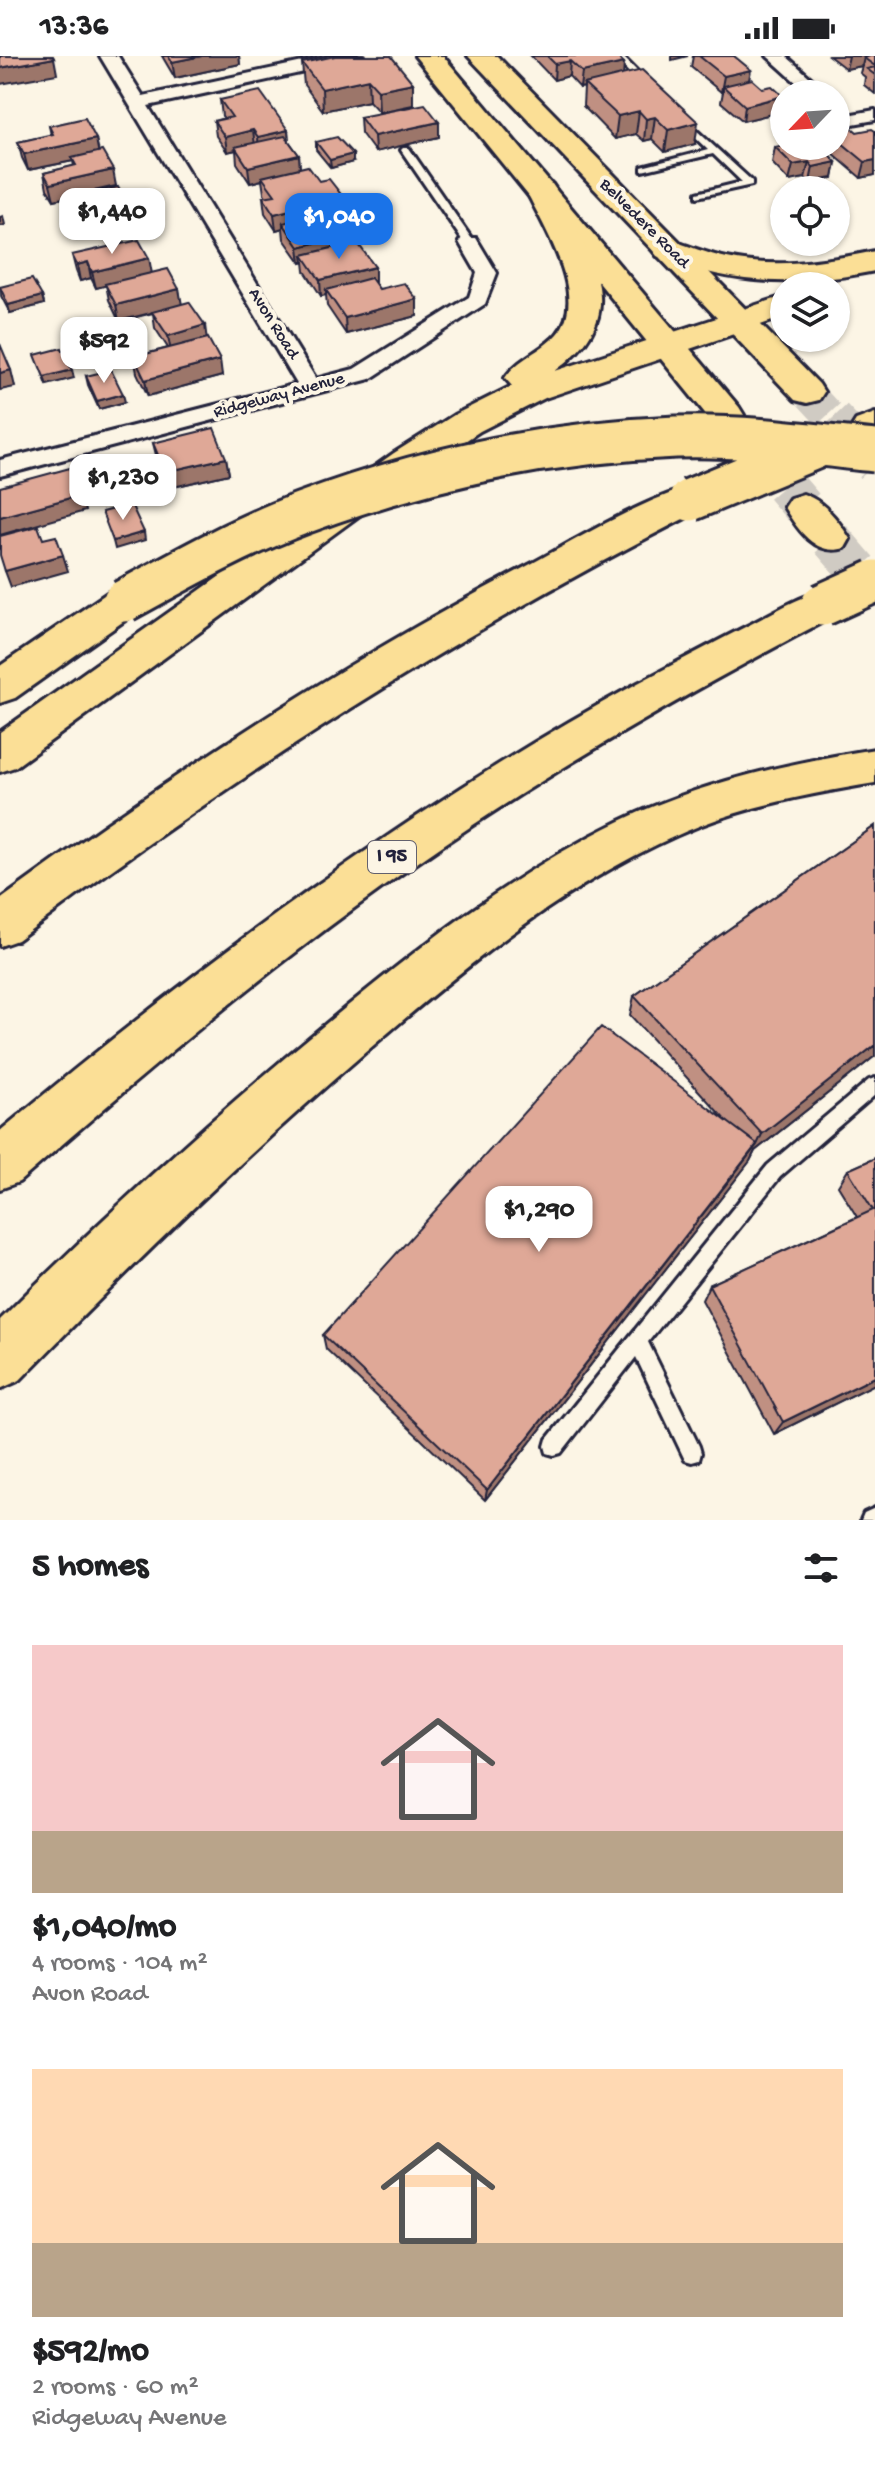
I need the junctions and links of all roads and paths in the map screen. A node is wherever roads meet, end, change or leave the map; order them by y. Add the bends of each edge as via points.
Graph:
1 (109, 56) edge
2 (355, 56) edge
3 (429, 56) edge
4 (482, 56) edge
5 (617, 56) edge
6 (776, 56) edge
7 (804, 80) edge
8 (649, 88) edge
9 (137, 103) junction
10 (671, 109) edge
11 (875, 115) edge
12 (850, 116) edge
13 (406, 150) edge
14 (714, 151) junction
15 (645, 169) dead end
16 (541, 190) junction
17 (700, 195) dead end
18 (469, 242) joint
19 (668, 249) junction
20 (875, 261) edge
21 (875, 281) edge
22 (850, 288) edge
23 (770, 311) edge
24 (740, 321) junction
25 (669, 346) junction
26 (311, 388) junction
27 (807, 392) tunnel mouth
28 (726, 415) tunnel mouth
29 (467, 423) junction
30 (873, 435) edge
31 (815, 448) dead end
32 (0, 468) edge
33 (803, 507) tunnel mouth
34 (831, 539) tunnel mouth
35 (875, 581) edge
36 (0, 687) edge
37 (0, 755) edge
38 (875, 766) edge
39 (0, 926) edge
40 (875, 1085) edge
41 (0, 1164) edge
42 (638, 1341) junction
43 (0, 1360) edge
44 (554, 1446) dead end
45 (692, 1453) dead end

1 - 9 street, Avon Road
2 - 9 street
3 - 16 main road
4 - 19 main road, Belvedere Road
5 - 8 lane
6 - 7 street
9 - 26 street, Avon Road
10 - 14 lane
11 - 12 street
13 - 18 lane
14 - 15 lane
14 - 17 lane via 749,183
16 - 25 main road
16 - 29 main road via 581,274 584,312 569,345
18 - 26 street, Ridgeway Avenue via 487,273 478,300 362,374
19 - 20 main road via 706,264 762,275 798,275
19 - 24 main road, Belvedere Road
21 - 22 main road
23 - 24 main road
24 - 25 main road
24 - 27 main road, Belvedere Road
25 - 28 main road
25 - 29 main road via 558,380
26 - 32 street, Ridgeway Avenue
29 - 37 main road
30 - 36 main road, bridge via 781,440 682,436 580,443 490,456 396,479 306,509 214,550 124,601
31 - 39 main road, bridge via 690,500 393,657 215,771
33 - 34 main road
35 - 41 main road, I 95, bridge via 600,724 508,780 357,881 183,1012
38 - 43 main road via 784,782 681,815 532,895 413,982 228,1138
40 - 42 lane via 774,1171
42 - 44 lane
42 - 45 lane

